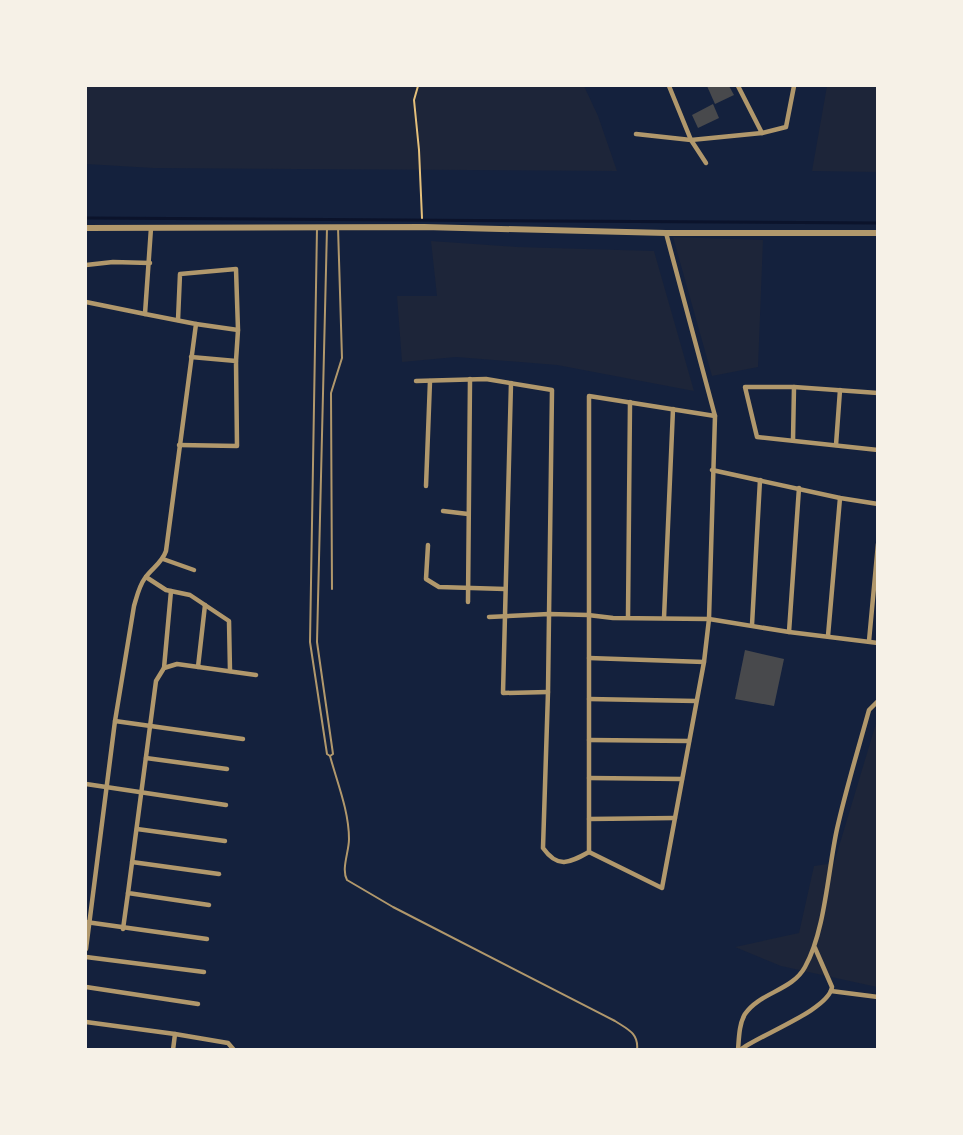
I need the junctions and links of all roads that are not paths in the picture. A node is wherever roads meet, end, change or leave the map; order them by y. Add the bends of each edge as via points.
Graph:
1 (669, 86) edge
2 (738, 86) edge
3 (794, 86) edge
4 (762, 133) junction
5 (636, 134) dead end
6 (691, 140) junction
7 (706, 163) dead end
8 (338, 227) junction
9 (86, 228) edge
10 (151, 228) junction
11 (316, 228) junction
12 (327, 228) junction
13 (878, 232) edge
14 (666, 233) junction
15 (150, 263) junction
16 (86, 265) edge
17 (86, 302) edge
18 (145, 314) junction
19 (178, 320) junction
20 (196, 324) junction
21 (238, 330) junction
22 (191, 357) junction
23 (314, 360) junction
24 (324, 360) junction
25 (236, 361) junction
26 (470, 379) junction
27 (416, 381) dead end
28 (430, 381) junction
29 (511, 383) junction
30 (794, 387) junction
31 (840, 390) junction
32 (878, 393) edge
33 (630, 402) junction
34 (673, 409) junction
35 (715, 416) junction
36 (793, 440) junction
37 (179, 445) junction
38 (836, 445) junction
39 (878, 450) edge
40 (712, 470) junction
41 (760, 480) junction
42 (426, 486) dead end
43 (799, 488) junction
44 (840, 498) junction
45 (878, 504) edge
46 (312, 509) junction
47 (321, 510) junction
48 (443, 512) dead end
49 (468, 514) junction
50 (428, 544) dead end
51 (878, 544) edge
52 (164, 559) junction
53 (194, 570) dead end
54 (146, 577) junction
55 (468, 588) junction
56 (332, 589) dead end
57 (506, 589) junction
58 (171, 591) junction
59 (468, 602) dead end
60 (205, 605) junction
61 (549, 614) junction
62 (588, 615) junction
63 (489, 617) dead end
64 (505, 617) junction
65 (628, 617) junction
66 (664, 618) junction
67 (709, 619) junction
68 (752, 625) junction
69 (789, 632) junction
70 (828, 636) junction
71 (869, 641) junction
72 (878, 643) edge
73 (589, 657) junction
74 (704, 662) junction
75 (198, 667) junction
76 (164, 668) junction
77 (230, 671) junction
78 (256, 675) dead end
79 (548, 692) junction
80 (589, 699) junction
81 (696, 701) junction
82 (878, 701) edge
83 (115, 721) junction
84 (151, 726) junction
85 (243, 739) dead end
86 (589, 740) junction
87 (689, 741) junction
88 (330, 756) junction
89 (147, 758) junction
90 (227, 769) dead end
91 (589, 778) junction
92 (682, 779) junction
93 (86, 784) edge
94 (107, 787) junction
95 (142, 793) junction
96 (226, 805) dead end
97 (675, 818) junction
98 (589, 819) junction
99 (137, 829) junction
100 (225, 841) dead end
101 (589, 852) junction
102 (132, 862) junction
103 (219, 874) dead end
104 (128, 893) junction
105 (209, 905) dead end
106 (87, 923) edge
107 (123, 929) junction
108 (207, 939) dead end
109 (815, 948) junction
110 (86, 949) edge
111 (86, 957) edge
112 (204, 972) dead end
113 (86, 987) edge
114 (831, 991) junction
115 (878, 997) edge
116 (198, 1004) dead end
117 (86, 1022) edge
118 (176, 1034) junction
119 (173, 1050) edge
120 (234, 1050) edge
121 (637, 1050) edge
122 (739, 1050) edge

1 - 6 street
2 - 4 street
3 - 4 street via 786,127
4 - 6 street
5 - 6 street
6 - 7 street
8 - 12 street
8 - 14 street
8 - 56 lane via 342,358 331,393
9 - 10 street
10 - 11 street
10 - 15 street
11 - 12 street
11 - 23 lane
12 - 24 lane
13 - 14 street
14 - 35 street
15 - 16 street
15 - 18 street
17 - 18 street
18 - 19 street
19 - 20 street
19 - 21 street via 180,274 236,269
20 - 21 street
20 - 22 street
21 - 25 street
22 - 25 street
22 - 37 street
23 - 24 lane
23 - 46 lane
24 - 47 lane
25 - 37 street via 237,446
26 - 28 street
26 - 29 street
26 - 49 street
27 - 28 street
28 - 42 street
29 - 57 street
29 - 61 street via 552,390
30 - 31 street
30 - 36 street
30 - 36 street via 745,387 757,437
31 - 32 street
31 - 38 street
33 - 34 street
33 - 62 street via 589,396
33 - 65 street
34 - 35 street
34 - 66 street
35 - 40 street
36 - 38 street
37 - 52 street
38 - 39 street
40 - 41 street
40 - 67 street
41 - 43 street
41 - 68 street
43 - 44 street
43 - 69 street
44 - 45 street
44 - 70 street
46 - 47 lane
46 - 88 lane via 310,642
47 - 88 lane via 317,642 333,754
48 - 49 street
49 - 55 street
50 - 55 street via 426,579 439,587
51 - 71 street
52 - 53 street
52 - 54 street
54 - 58 street
54 - 83 street via 134,606
55 - 57 street
55 - 59 street
57 - 64 street
58 - 60 street
58 - 76 street
60 - 75 street
60 - 77 street via 229,621
61 - 62 street
61 - 64 street
61 - 79 street
62 - 65 street
62 - 73 street
63 - 64 street
64 - 79 street via 503,693
65 - 66 street
66 - 67 street
67 - 68 street
67 - 74 street
68 - 69 street
69 - 70 street
70 - 71 street
71 - 72 street
73 - 74 street
73 - 80 street
74 - 81 street
75 - 76 street via 177,664
75 - 77 street
76 - 84 street via 156,681
77 - 78 street
79 - 101 street via 543,848 562,863
80 - 81 street
80 - 86 street
81 - 87 street
82 - 109 street via 868,710 837,830
83 - 84 street
83 - 94 street
84 - 85 street
84 - 89 street
86 - 87 street
86 - 91 street
87 - 92 street
88 - 121 lane via 348,830 347,880 615,1021 634,1034
89 - 90 street
89 - 95 street
91 - 92 street
91 - 98 street
92 - 97 street
93 - 94 street
94 - 95 street
94 - 106 street
95 - 96 street
95 - 99 street
97 - 98 street
97 - 101 street via 662,888
98 - 101 street
99 - 100 street
99 - 102 street
102 - 103 street
102 - 104 street
104 - 105 street
104 - 107 street
106 - 107 street
106 - 110 street
107 - 108 street
109 - 114 street
109 - 122 street via 800,975 754,1004 746,1014 740,1029
111 - 112 street
113 - 116 street
114 - 115 street
114 - 122 street via 824,1001
117 - 118 street
118 - 119 street
118 - 120 street via 228,1043

